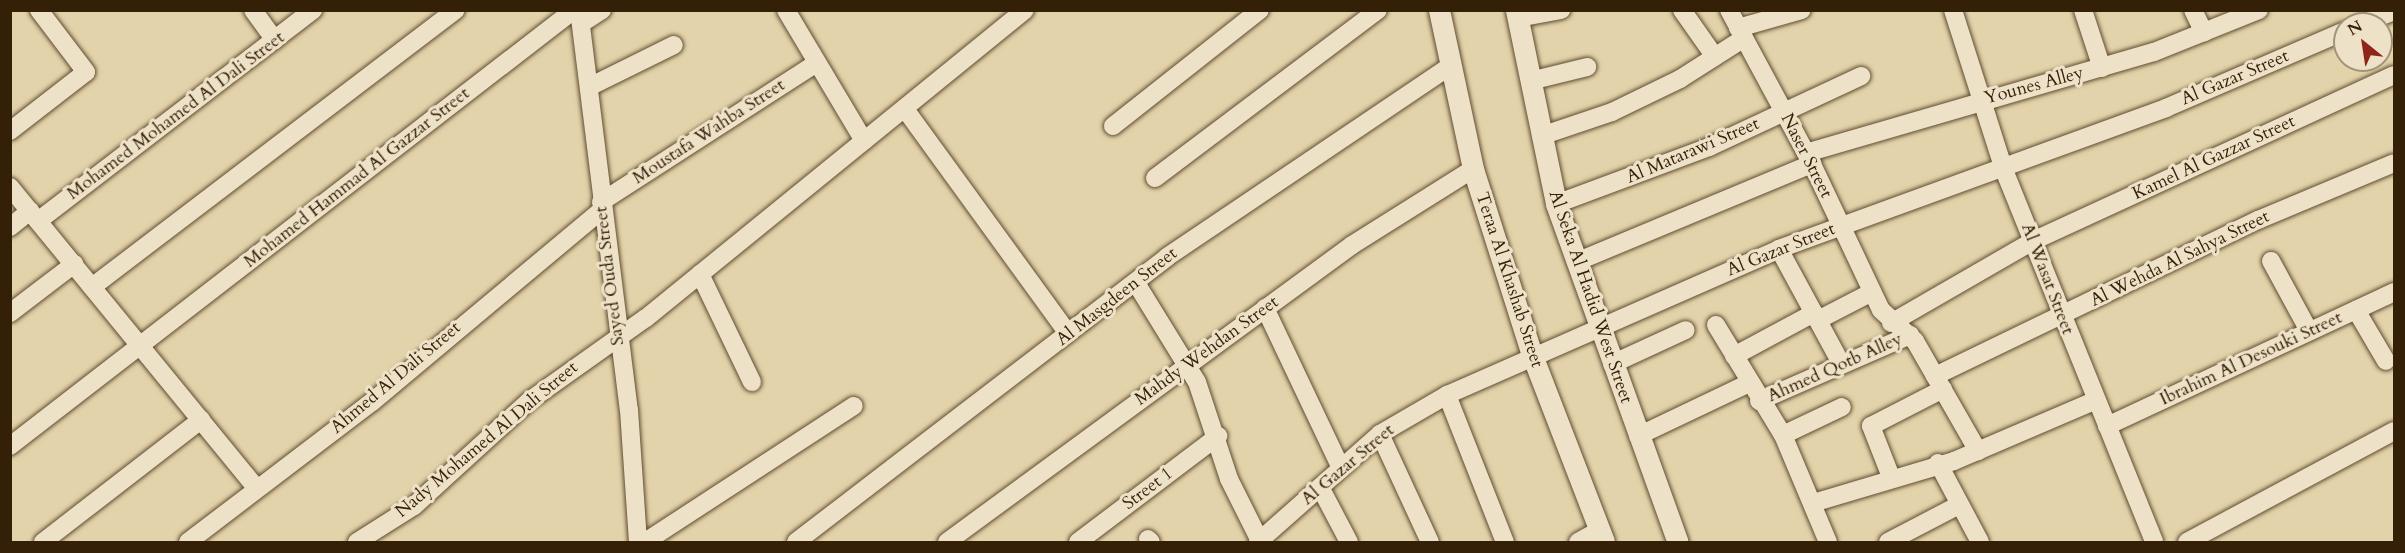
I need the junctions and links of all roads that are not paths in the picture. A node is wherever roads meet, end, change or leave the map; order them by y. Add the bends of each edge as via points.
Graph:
1 (39, 10) edge
2 (253, 10) edge
3 (313, 10) edge
4 (456, 10) edge
5 (602, 10) edge
6 (786, 10) edge
7 (1025, 10) edge
8 (1260, 10) edge
9 (1378, 10) edge
10 (1439, 10) edge
11 (1561, 10) edge
12 (1682, 10) edge
13 (1730, 10) edge
14 (1802, 10) edge
15 (1953, 10) edge
16 (2083, 10) edge
17 (2193, 10) edge
18 (2259, 10) edge
19 (1517, 14) edge
20 (579, 15) edge
21 (1741, 33) junction
22 (2204, 33) junction
23 (2333, 36) edge
24 (275, 40) junction
25 (674, 45) dead end
26 (1714, 57) junction
27 (817, 63) junction
28 (1449, 67) junction
29 (1587, 67) dead end
30 (2102, 68) junction
31 (2394, 75) edge
32 (1861, 76) dead end
33 (1530, 81) junction
34 (593, 85) junction
35 (1981, 100) junction
36 (905, 109) junction
37 (1783, 112) junction
38 (1113, 126) dead end
39 (10, 131) edge
40 (1541, 136) junction
41 (864, 141) junction
42 (1809, 158) junction
43 (2394, 163) edge
44 (1473, 169) junction
45 (2004, 170) junction
46 (1155, 178) dead end
47 (10, 187) edge
48 (1556, 204) junction
49 (601, 206) junction
50 (34, 216) junction
51 (1841, 226) junction
52 (10, 227) edge
53 (2033, 241) junction
54 (1779, 249) junction
55 (2271, 261) dead end
56 (1576, 262) junction
57 (74, 264) junction
58 (700, 274) junction
59 (1136, 283) junction
60 (92, 287) junction
61 (1872, 292) junction
62 (2394, 292) edge
63 (1265, 308) junction
64 (2356, 310) junction
65 (10, 313) edge
66 (1816, 316) junction
67 (2061, 318) junction
68 (1891, 323) junction
69 (1598, 325) junction
70 (1716, 325) dead end
71 (1686, 330) dead end
72 (2309, 332) junction
73 (1068, 333) junction
74 (616, 335) junction
75 (1910, 335) junction
76 (140, 346) junction
77 (1532, 355) junction
78 (1734, 356) junction
79 (2386, 361) dead end
80 (1841, 363) junction
81 (1188, 364) junction
82 (1612, 364) junction
83 (752, 381) dead end
84 (1939, 382) junction
85 (1749, 383) junction
86 (1447, 394) junction
87 (2096, 400) junction
88 (1759, 401) junction
89 (854, 406) dead end
90 (1842, 407) dead end
91 (201, 420) junction
92 (2107, 426) junction
93 (2394, 431) edge
94 (1380, 434) junction
95 (1783, 435) junction
96 (1218, 436) junction
97 (1638, 436) junction
98 (10, 446) edge
99 (1978, 451) junction
100 (1938, 463) junction
101 (1341, 468) junction
102 (1891, 477) junction
103 (1320, 487) junction
104 (256, 488) junction
105 (1813, 503) junction
106 (1959, 505) junction
107 (1602, 536) edge
108 (1259, 542) edge
109 (44, 543) edge
110 (188, 543) edge
111 (357, 543) edge
112 (638, 543) edge
113 (645, 543) edge
114 (796, 543) edge
115 (947, 543) edge
116 (1078, 543) edge
117 (1349, 543) edge
118 (1430, 543) edge
119 (1505, 543) edge
120 (1578, 543) edge
121 (1678, 543) edge
122 (1828, 543) edge
123 (1888, 543) edge
124 (1980, 543) edge
125 (2154, 543) edge
126 (2187, 543) edge

1 - 39 street via 86,72
2 - 24 street
3 - 24 street, Mohamed Mohamed Al Dali Street
4 - 60 street
5 - 20 street, Mohamed Hammad Al Gazzar Street
6 - 27 street
7 - 36 street, Nady Mohamed Al Dali Street
8 - 38 street
9 - 46 street
10 - 28 street, Teraa Al Khashab Street
11 - 19 street
12 - 26 street
13 - 21 street, Naser Street
14 - 21 street
15 - 35 street, Al Wasat Street
16 - 30 street
17 - 22 street
18 - 22 street, Younes Alley
19 - 33 street, Al Seka Al Hadid West Street
20 - 34 street, Sayed Ouda Street
20 - 76 street, Mohamed Hammad Al Gazzar Street
21 - 26 street
21 - 37 street, Naser Street
22 - 30 street, Younes Alley
23 - 45 street, Al Gazar Street
24 - 50 street, Mohamed Mohamed Al Dali Street
25 - 34 street
26 - 40 street via 1612,112
27 - 41 street
27 - 49 street, Moustafa Wahba Street
28 - 44 street, Teraa Al Khashab Street
28 - 59 street, Al Masgdeen Street via 1179,248
29 - 33 street
30 - 35 street, Younes Alley
31 - 53 street, Kamel Al Gazzar Street
32 - 37 street, Al Matarawi Street
33 - 40 street, Al Seka Al Hadid West Street
34 - 49 street, Sayed Ouda Street
35 - 42 street, Younes Alley
35 - 45 street, Al Wasat Street
36 - 41 street, Nady Mohamed Al Dali Street
36 - 73 street
37 - 42 street, Naser Street
37 - 48 street, Al Matarawi Street via 1709,147
40 - 48 street, Al Seka Al Hadid West Street
41 - 58 street, Nady Mohamed Al Dali Street
42 - 51 street, Naser Street
42 - 56 street, Younes Alley
43 - 67 street, Al Wehda Al Sahya Street via 2258,220
44 - 63 street, Mahdy Wehdan Street via 1352,245
44 - 77 street, Teraa Al Khashab Street
45 - 51 street, Al Gazar Street
45 - 53 street, Al Wasat Street
47 - 50 street
48 - 56 street, Al Seka Al Hadid West Street
49 - 74 street, Sayed Ouda Street
49 - 104 street, Ahmed Al Dali Street via 372,402
50 - 52 street, Mohamed Mohamed Al Dali Street
50 - 57 street
51 - 54 street, Al Gazar Street
51 - 61 street, Naser Street
53 - 67 street, Al Wasat Street
53 - 68 street, Kamel Al Gazzar Street
54 - 66 street
54 - 69 street, Al Gazar Street
55 - 72 street
56 - 69 street, Al Seka Al Hadid West Street
57 - 60 street
57 - 65 street
58 - 74 street, Nady Mohamed Al Dali Street
58 - 83 street
59 - 73 street, Al Masgdeen Street
59 - 81 street
60 - 76 street
61 - 66 street
61 - 68 street, Naser Street
62 - 64 street, Ibrahim Al Desouki Street
63 - 81 street, Mahdy Wehdan Street
63 - 101 street
64 - 72 street, Ibrahim Al Desouki Street
64 - 79 street
66 - 78 street
66 - 80 street
67 - 84 street, Al Wehda Al Sahya Street
67 - 87 street, Al Wasat Street
68 - 75 street, Naser Street
69 - 77 street, Al Gazar Street
69 - 82 street, Al Seka Al Hadid West Street
70 - 78 street
71 - 82 street
72 - 92 street, Ibrahim Al Desouki Street
73 - 114 street, Al Masgdeen Street
74 - 111 street, Nady Mohamed Al Dali Street via 529,400 414,506
74 - 112 street, Sayed Ouda Street via 629,410
75 - 80 street, Ahmed Qotb Alley
75 - 84 street, Naser Street
76 - 91 street
76 - 98 street, Mohamed Hammad Al Gazzar Street
77 - 86 street, Al Gazar Street
77 - 107 street, Teraa Al Khashab Street
78 - 85 street
80 - 88 street, Ahmed Qotb Alley
81 - 96 street
81 - 115 street, Mahdy Wehdan Street
82 - 97 street, Al Seka Al Hadid West Street
84 - 99 street, Naser Street
84 - 102 street, Al Wehda Al Sahya Street via 1871,426
85 - 88 street
85 - 97 street
86 - 94 street, Al Gazar Street
86 - 119 street
87 - 92 street, Al Wasat Street
87 - 99 street
88 - 95 street
89 - 113 street
90 - 95 street
91 - 104 street
91 - 109 street
92 - 125 street, Al Wasat Street
93 - 126 street
94 - 101 street, Al Gazar Street
94 - 118 street
95 - 105 street
96 - 108 street via 1229,479
96 - 116 street, Street 1
97 - 121 street, Al Seka Al Hadid West Street
99 - 100 street
100 - 102 street
100 - 106 street
101 - 103 street, Al Gazar Street
102 - 105 street
103 - 108 street, Al Gazar Street
103 - 117 street
104 - 110 street, Ahmed Al Dali Street
105 - 122 street
106 - 123 street
106 - 124 street
107 - 120 street

